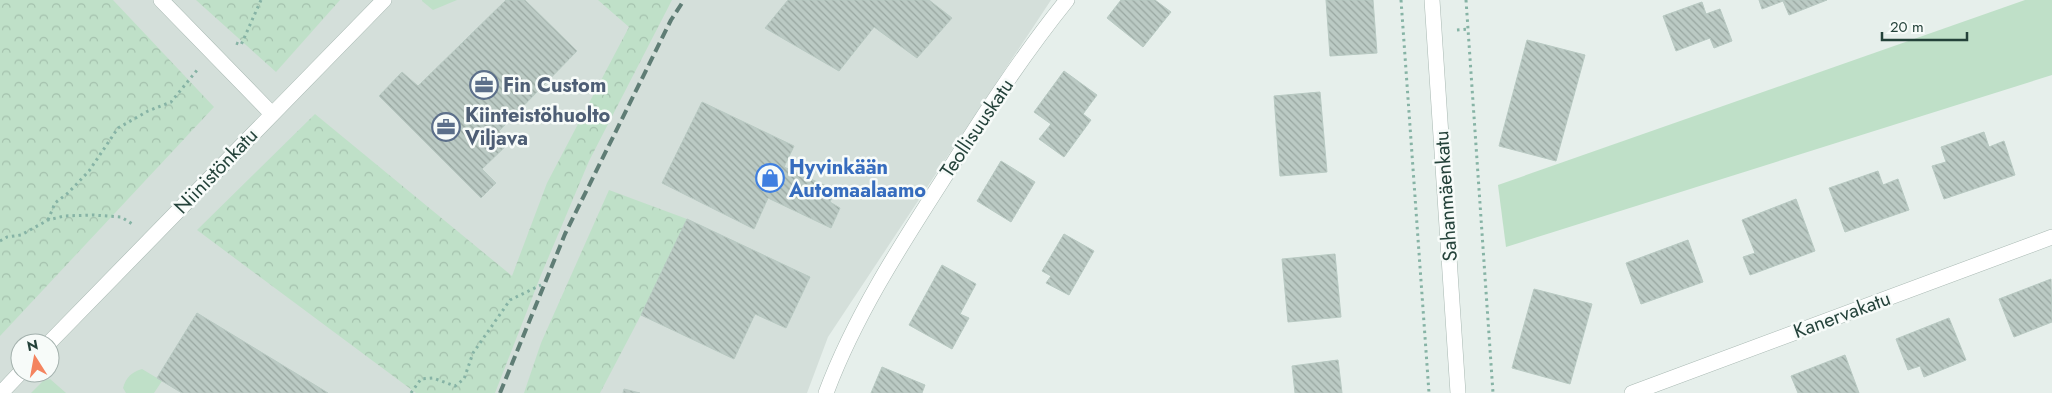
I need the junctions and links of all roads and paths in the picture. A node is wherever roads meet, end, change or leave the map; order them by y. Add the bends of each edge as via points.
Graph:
1 (161, 0) edge
2 (261, 0) edge
3 (384, 0) edge
4 (1067, 0) edge
5 (1401, 0) edge
6 (1432, 0) edge
7 (1466, 0) edge
8 (214, 55) junction
9 (272, 114) junction
10 (48, 220) junction
11 (152, 236) junction
12 (2052, 237) edge
13 (0, 241) edge
14 (541, 285) dead end
15 (59, 333) edge
16 (10, 383) edge
17 (1, 393) edge
18 (411, 393) edge
19 (826, 393) edge
20 (1429, 393) edge
21 (1458, 393) edge
22 (1494, 393) edge
23 (1632, 393) edge

1 - 8 street
2 - 8 path via 241,45 230,41
3 - 9 street, Niinistönkatu
4 - 19 street, Teollisuuskatu via 974,130 898,249 838,361
5 - 20 path
6 - 21 street, Sahanmäenkatu
7 - 22 path
8 - 9 street
8 - 10 path via 192,74 171,102 118,128 89,171 55,203
9 - 11 street, Niinistönkatu
10 - 11 path via 84,215 121,217
10 - 13 path via 21,235
11 - 15 street, Niinistönkatu
12 - 23 street, Kanervakatu
14 - 18 path via 510,300 473,353 464,379 455,386 433,378 420,379
16 - 17 street

